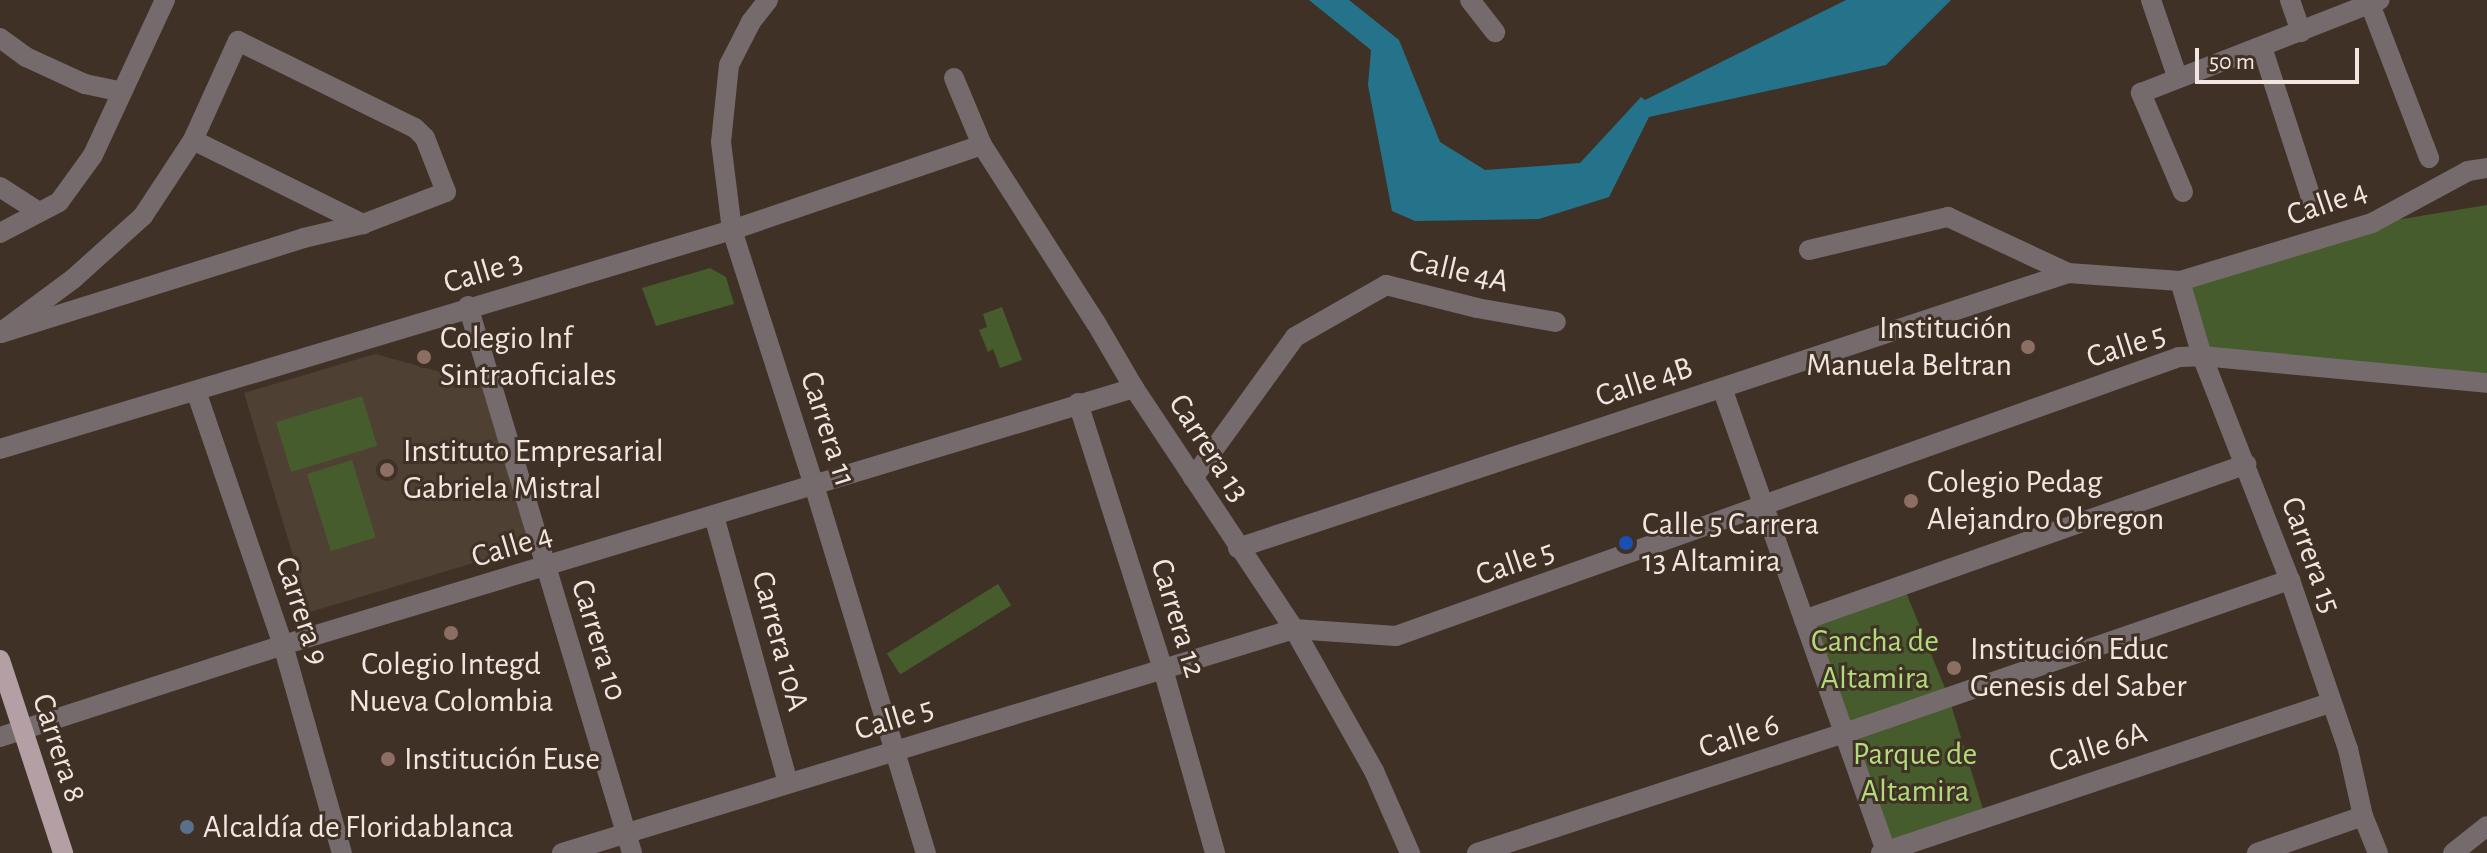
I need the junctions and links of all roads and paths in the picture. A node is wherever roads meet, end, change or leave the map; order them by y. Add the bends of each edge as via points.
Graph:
1 (165, 0) edge
2 (768, 0) edge
3 (1470, 0) edge
4 (2151, 0) edge
5 (2290, 0) edge
6 (2375, 2) edge
7 (1495, 32) dead end
8 (2301, 32) junction
9 (0, 38) edge
10 (2262, 47) junction
11 (2177, 76) junction
12 (954, 78) dead end
13 (122, 92) junction
14 (193, 140) junction
15 (982, 145) junction
16 (2429, 158) dead end
17 (2487, 168) edge
18 (0, 187) edge
19 (2183, 192) dead end
20 (2313, 204) dead end
21 (39, 212) junction
22 (363, 224) junction
23 (732, 230) junction
24 (0, 233) edge
25 (1809, 250) dead end
26 (2068, 273) junction
27 (2180, 281) junction
28 (468, 306) junction
29 (1556, 322) dead end
30 (0, 333) edge
31 (2202, 356) junction
32 (2487, 383) edge
33 (1134, 388) junction
34 (1722, 388) junction
35 (196, 391) junction
36 (1078, 403) junction
37 (0, 449) edge
38 (2246, 464) junction
39 (1193, 478) junction
40 (814, 485) junction
41 (1764, 506) junction
42 (714, 516) junction
43 (1238, 548) junction
44 (546, 568) junction
45 (2290, 580) junction
46 (1804, 620) junction
47 (1294, 629) junction
48 (283, 645) junction
49 (0, 660) edge
50 (1163, 669) junction
51 (2330, 703) junction
52 (22, 730) junction
53 (1842, 734) junction
54 (0, 737) edge
55 (895, 750) junction
56 (788, 783) junction
57 (2363, 816) junction
58 (2487, 826) edge
59 (625, 832) junction
60 (1885, 852) edge
61 (63, 853) edge
62 (342, 853) edge
63 (562, 853) edge
64 (632, 853) edge
65 (926, 853) edge
66 (1215, 853) edge
67 (1410, 853) edge
68 (1477, 853) edge
69 (2257, 853) edge
70 (2378, 853) edge
71 (2453, 853) edge

1 - 13 street
2 - 23 street, Carrera 11 via 729,65 721,142
3 - 7 street
4 - 11 street
5 - 8 street
6 - 8 street
6 - 16 street
8 - 10 street
9 - 13 street via 73,79
10 - 11 street
10 - 20 street
11 - 19 street via 2141,93
12 - 15 street, Carrera 13
13 - 21 street via 93,155 59,202
14 - 22 street
14 - 22 street via 238,41 415,128 425,138 446,192
14 - 30 street via 143,216 73,279
15 - 23 street, Calle 3
15 - 33 street, Carrera 13
17 - 27 street, Calle 4 via 2468,171 2372,223
18 - 21 street
21 - 24 street
22 - 30 street
23 - 28 street, Calle 3
23 - 40 street, Carrera 11
25 - 26 street via 1948,217
26 - 27 street
26 - 34 street, Calle 4B
27 - 31 street, Carrera 15
28 - 35 street, Calle 3
28 - 44 street, Carrera 10
29 - 39 street, Calle 4A via 1386,285 1295,337
31 - 32 street, Calle 5
31 - 38 street, Carrera 15
31 - 41 street, Calle 5 via 2179,357
33 - 36 street, Calle 4
33 - 39 street, Carrera 13
34 - 41 street
34 - 43 street, Calle 4B
35 - 37 street, Calle 3
35 - 48 street, Carrera 9
36 - 40 street, Calle 4
36 - 50 street, Carrera 12
38 - 45 street, Carrera 15
38 - 46 street
39 - 43 street, Carrera 13
40 - 42 street, Calle 4
40 - 55 street, Carrera 11
41 - 46 street
41 - 47 street, Calle 5 via 1396,636
42 - 44 street, Calle 4
42 - 56 street, Carrera 10A
43 - 47 street, Carrera 13
44 - 48 street, Calle 4
44 - 59 street, Carrera 10
45 - 51 street, Carrera 15
45 - 53 street, Calle 6
46 - 53 street
47 - 50 street, Calle 5
47 - 67 street, Carrera 13 via 1374,771
48 - 52 street, Calle 4
48 - 62 street, Carrera 9
49 - 52 main road, Carrera 8
50 - 55 street, Calle 5
50 - 66 street, Carrera 12
51 - 57 street, Carrera 15 via 2348,749
51 - 60 street, Calle 6A
52 - 54 street, Calle 4
52 - 61 main road, Carrera 8
53 - 60 street
53 - 68 street, Calle 6
55 - 56 street, Calle 5
55 - 65 street, Carrera 11
56 - 59 street, Calle 5
57 - 69 street
57 - 70 street, Carrera 15
58 - 71 street
59 - 63 street, Calle 5
59 - 64 street, Carrera 10

